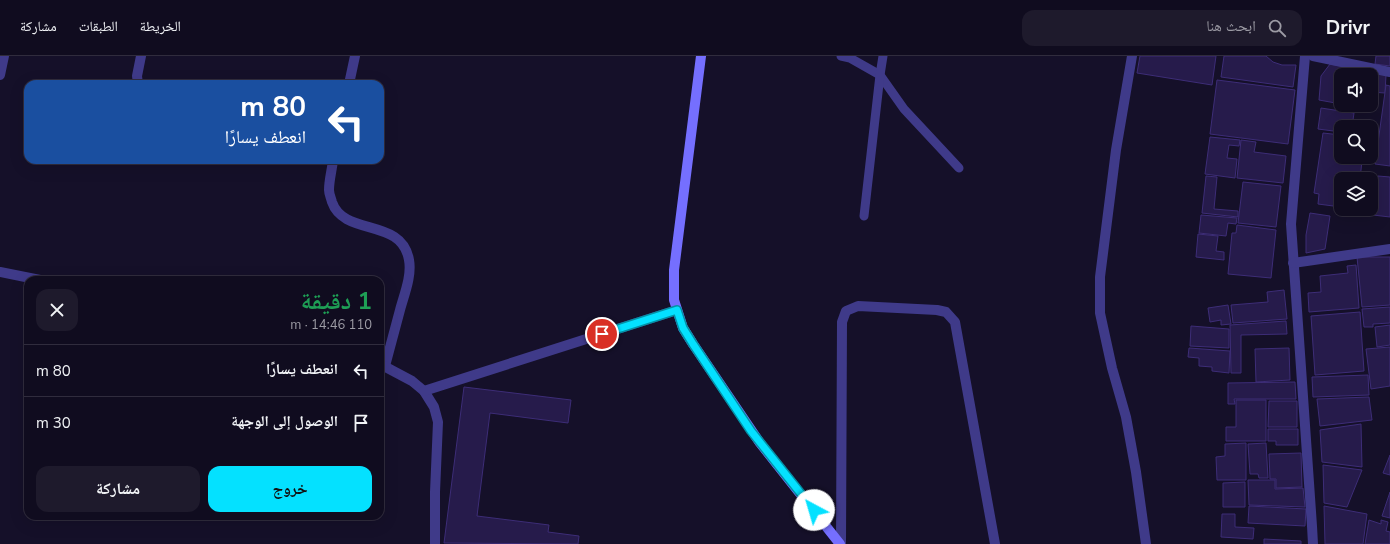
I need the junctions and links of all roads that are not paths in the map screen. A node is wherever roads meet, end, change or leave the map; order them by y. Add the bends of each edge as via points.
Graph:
1 (4, 56) edge
2 (141, 56) edge
3 (355, 56) edge
4 (701, 56) edge
5 (841, 56) edge
6 (883, 56) edge
7 (1132, 56) edge
8 (1305, 56) edge
9 (1313, 56) edge
10 (1390, 72) edge
11 (880, 75) junction
12 (0, 76) edge
13 (138, 80) edge
14 (350, 80) edge
15 (332, 164) edge
16 (959, 168) dead end
17 (864, 216) dead end
18 (1390, 249) edge
19 (1293, 263) junction
20 (0, 272) edge
21 (24, 277) edge
22 (677, 310) junction
23 (384, 359) edge
24 (384, 366) edge
25 (424, 391) junction
26 (435, 544) edge
27 (841, 544) edge
28 (996, 544) edge
29 (1146, 544) edge
30 (1312, 544) edge

1 - 12 street
2 - 13 street
3 - 14 street
4 - 22 street via 674,270 674,300
5 - 11 lane via 850,58
6 - 11 lane
7 - 29 street via 1116,150 1100,277 1100,313 1126,417
8 - 19 street via 1291,224
9 - 10 street
11 - 16 lane via 904,109
11 - 17 lane
15 - 23 street via 329,191 334,209 341,216 354,222 393,234 405,248 409,260 407,285
18 - 19 street
19 - 30 street
20 - 21 street
22 - 25 street
22 - 27 street via 683,328 760,443
24 - 25 street via 412,381
25 - 26 street via 434,407 438,422
27 - 28 street via 842,322 846,311 858,306 937,310 946,312 955,322

